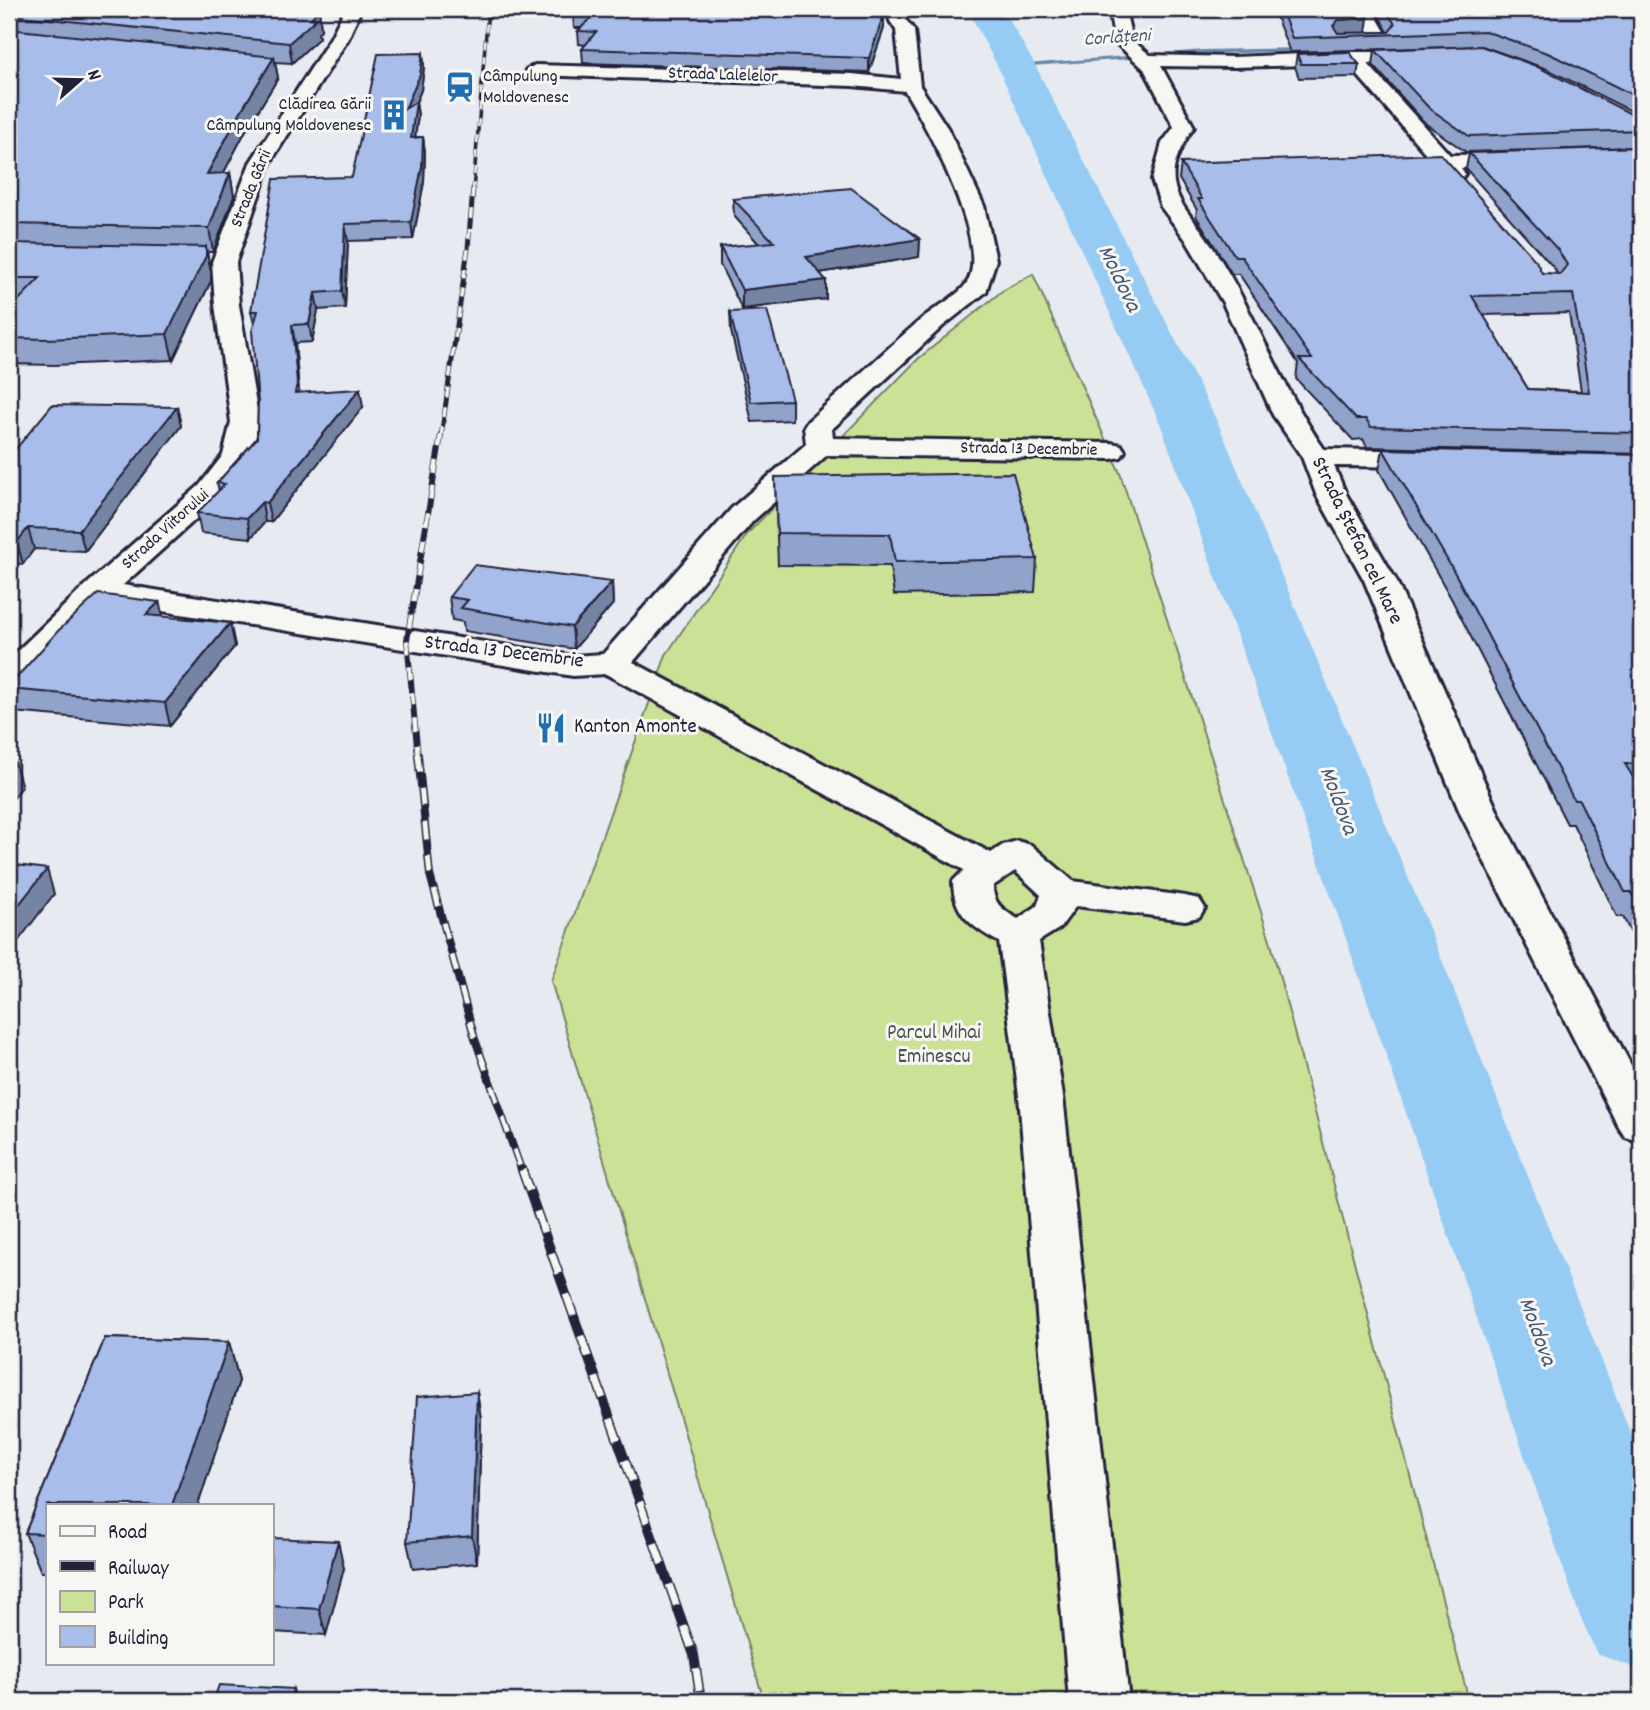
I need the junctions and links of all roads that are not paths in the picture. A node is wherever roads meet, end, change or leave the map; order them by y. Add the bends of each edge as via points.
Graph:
1 (1116, 9) edge
2 (1364, 9) edge
3 (1614, 9) edge
4 (348, 10) edge
5 (897, 15) edge
6 (876, 19) edge
7 (1641, 27) edge
8 (1326, 41) edge
9 (1124, 42) junction
10 (1158, 42) dead end
11 (1448, 55) edge
12 (1352, 57) junction
13 (1144, 60) junction
14 (535, 70) dead end
15 (911, 86) junction
16 (1543, 159) edge
17 (1443, 161) junction
18 (1372, 164) edge
19 (1471, 193) edge
20 (210, 262) joint
21 (820, 446) junction
22 (1111, 451) dead end
23 (1315, 457) junction
24 (1454, 460) edge
25 (98, 591) junction
26 (612, 664) junction
27 (9, 677) edge
28 (990, 868) junction
29 (1061, 892) junction
30 (1185, 908) dead end
31 (1018, 935) junction
32 (1641, 1126) edge
33 (1099, 1701) edge

1 - 9 street
2 - 8 street via 1381,40
3 - 7 street
4 - 20 street, Strada Gării via 339,39 308,73
5 - 6 street
5 - 15 street via 905,30
9 - 10 street
9 - 13 street, Strada Ștefan cel Mare
11 - 12 street
12 - 13 street
12 - 17 street
13 - 23 street, Strada Ștefan cel Mare via 1152,66 1184,127 1172,143 1175,171 1163,180 1172,207 1235,303 1287,415
14 - 15 street, Strada Lalelelor
15 - 21 street via 938,129 973,206 984,260 978,287 818,427
16 - 17 street
17 - 18 street
17 - 19 street
20 - 25 street, Strada Viitorului via 226,305 245,422 237,456 209,492
21 - 22 street, Strada 13 Decembrie
21 - 26 street, Strada 13 Decembrie via 734,523 648,628
23 - 24 street
23 - 32 street, Strada Ștefan cel Mare via 1380,580 1480,815
25 - 26 street, Strada 13 Decembrie via 573,666
25 - 27 street, Strada Viitorului
26 - 28 street
28 - 29 street via 1017,852
28 - 31 street via 974,881 973,899 988,919
29 - 30 street
29 - 31 street via 1059,908
31 - 33 street via 1041,1096

